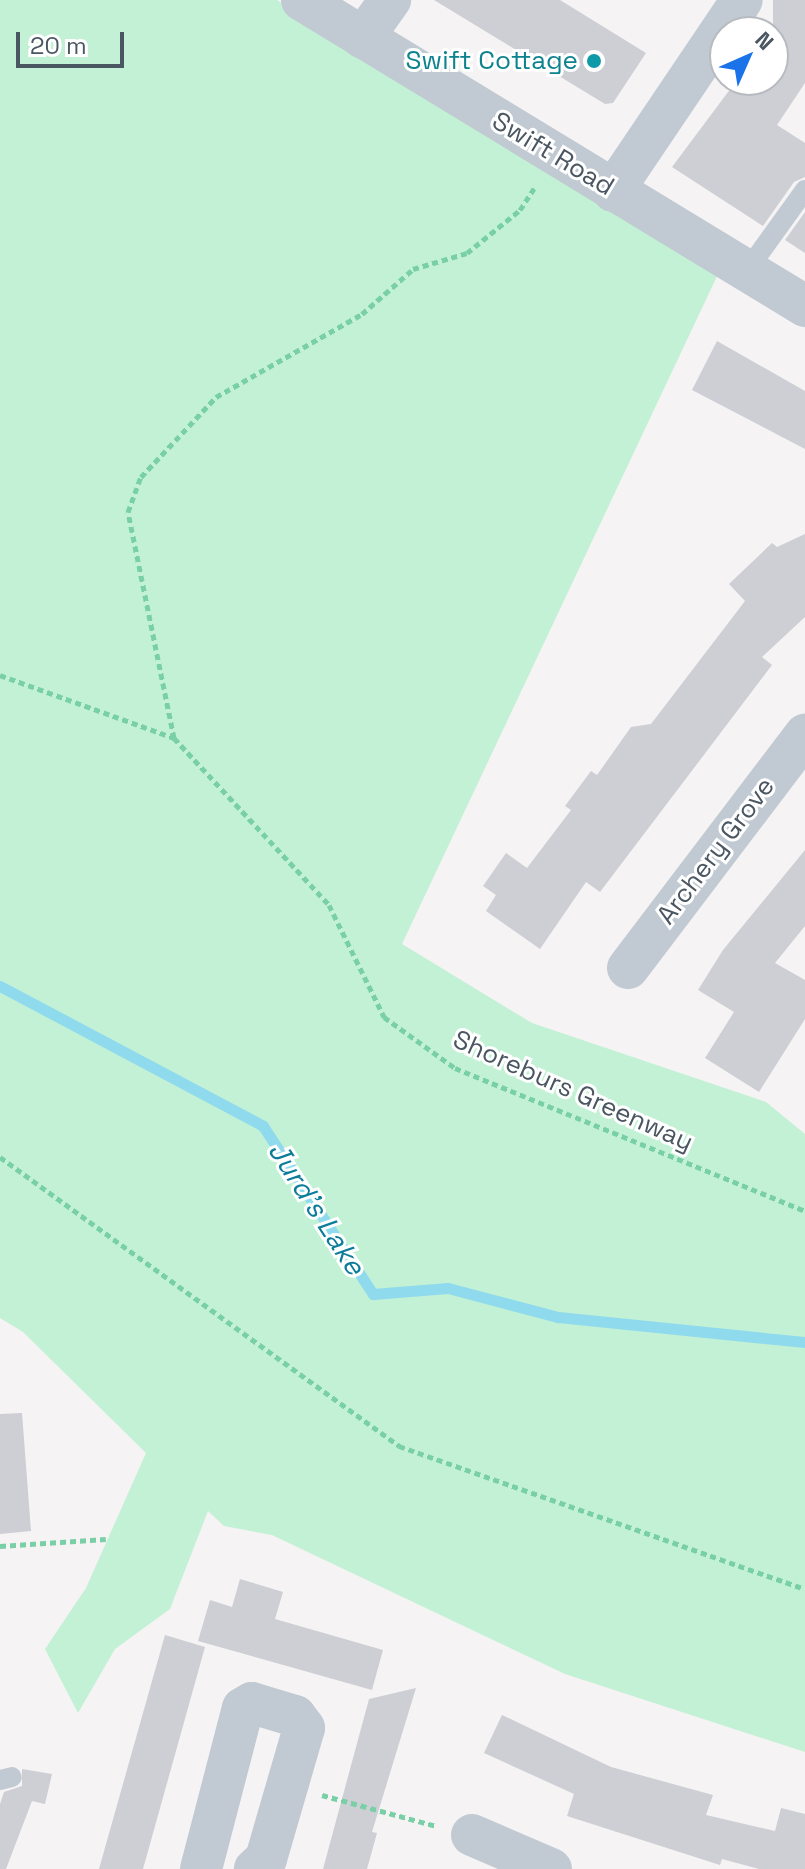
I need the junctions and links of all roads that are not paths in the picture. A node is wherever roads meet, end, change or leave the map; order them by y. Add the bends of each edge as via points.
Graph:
1 (302, 0) edge
2 (390, 0) edge
3 (742, 0) edge
4 (363, 38) junction
5 (805, 190) edge
6 (613, 191) junction
7 (746, 272) junction
8 (805, 306) edge
9 (805, 735) edge
10 (628, 968) dead end
11 (472, 1835) road end
12 (211, 1868) edge
13 (255, 1869) edge
14 (551, 1869) edge

1 - 4 street, Swift Road
2 - 4 street
3 - 6 street
4 - 6 street, Swift Road
5 - 7 lane
6 - 7 street, Swift Road
7 - 8 street, Swift Road
9 - 10 street, Archery Grove
11 - 14 street
12 - 13 street via 243,1708 252,1703 295,1716 304,1728 266,1859

